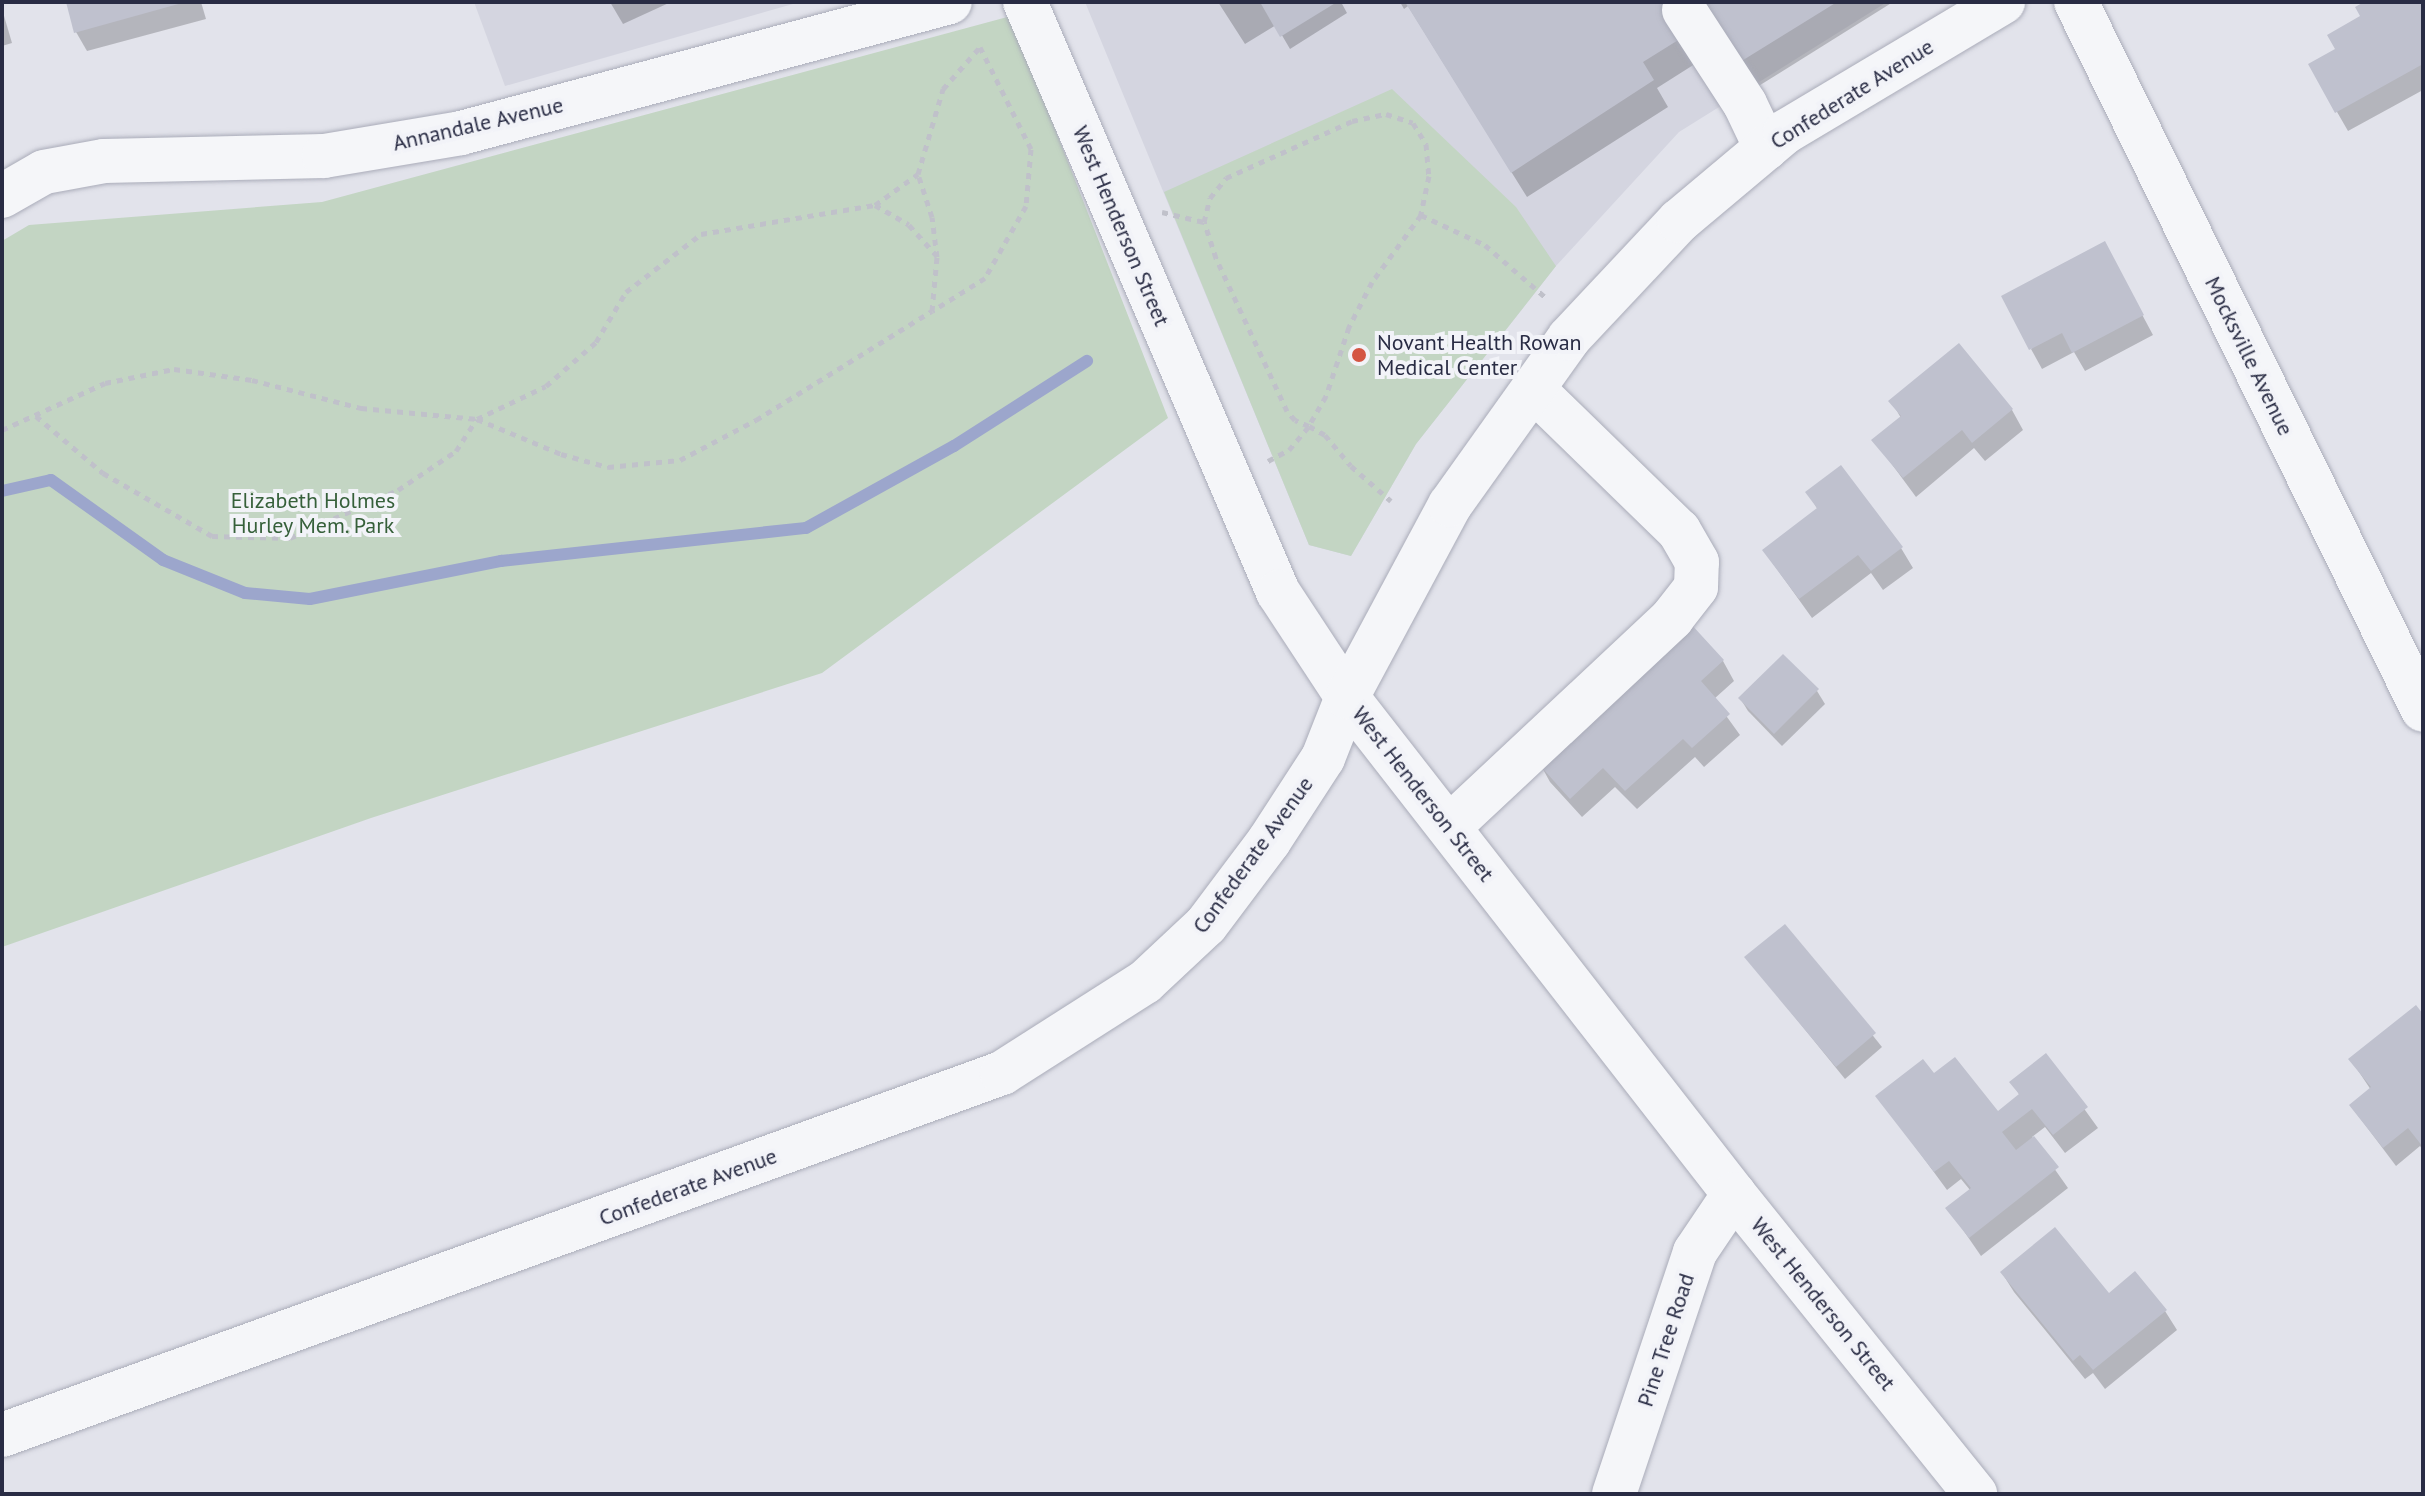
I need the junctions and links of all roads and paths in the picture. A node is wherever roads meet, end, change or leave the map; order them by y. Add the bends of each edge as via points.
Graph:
1 (950, 2) edge
2 (1025, 2) edge
3 (2003, 2) edge
4 (2076, 2) edge
5 (1684, 10) dead end
6 (1766, 148) junction
7 (918, 174) junction
8 (2, 196) edge
9 (875, 205) junction
10 (1157, 211) dead end
11 (1421, 215) junction
12 (1204, 222) junction
13 (937, 257) junction
14 (1545, 297) dead end
15 (932, 311) junction
16 (1533, 389) junction
17 (36, 416) junction
18 (477, 419) junction
19 (1309, 426) junction
20 (2, 430) edge
21 (1259, 465) dead end
22 (1391, 501) dead end
23 (1347, 697) junction
24 (2423, 710) edge
25 (1449, 827) junction
26 (1734, 1194) junction
27 (2, 1435) edge
28 (1614, 1494) edge
29 (1975, 1494) edge

1 - 8 street, Annandale Avenue via 461,133 324,156 104,161 44,172
2 - 23 street, West Henderson Street via 1278,592
3 - 6 street, Confederate Avenue
4 - 24 street, Mocksville Avenue
5 - 6 street via 1745,104
6 - 16 street, Confederate Avenue via 1679,221 1569,338
7 - 9 path
7 - 13 path via 932,217
7 - 15 path via 943,89 980,47 1031,149 1026,206 985,278
9 - 13 path via 909,225
9 - 18 path via 701,234 626,292 596,342 546,386
10 - 12 path
11 - 12 path via 1429,176 1426,144 1413,123 1386,114 1352,121 1226,178 1210,198
11 - 14 path via 1485,245
11 - 19 path via 1372,282
12 - 19 path via 1287,411
13 - 15 path
15 - 18 path via 756,420 680,460 608,467
16 - 23 street, Confederate Avenue via 1450,505
16 - 25 street via 1679,531 1697,562 1696,587 1672,618
17 - 18 path via 105,383 174,369 252,380 361,408
17 - 18 path via 103,473 212,536 290,538 398,490 456,451
17 - 20 path
19 - 21 path via 1289,450
19 - 22 path via 1325,435
23 - 25 street, West Henderson Street
23 - 27 street, Confederate Avenue via 1323,758 1206,925 1145,982 1002,1073
25 - 26 street, West Henderson Street
26 - 28 street, Pine Tree Road via 1695,1252
26 - 29 street, West Henderson Street

